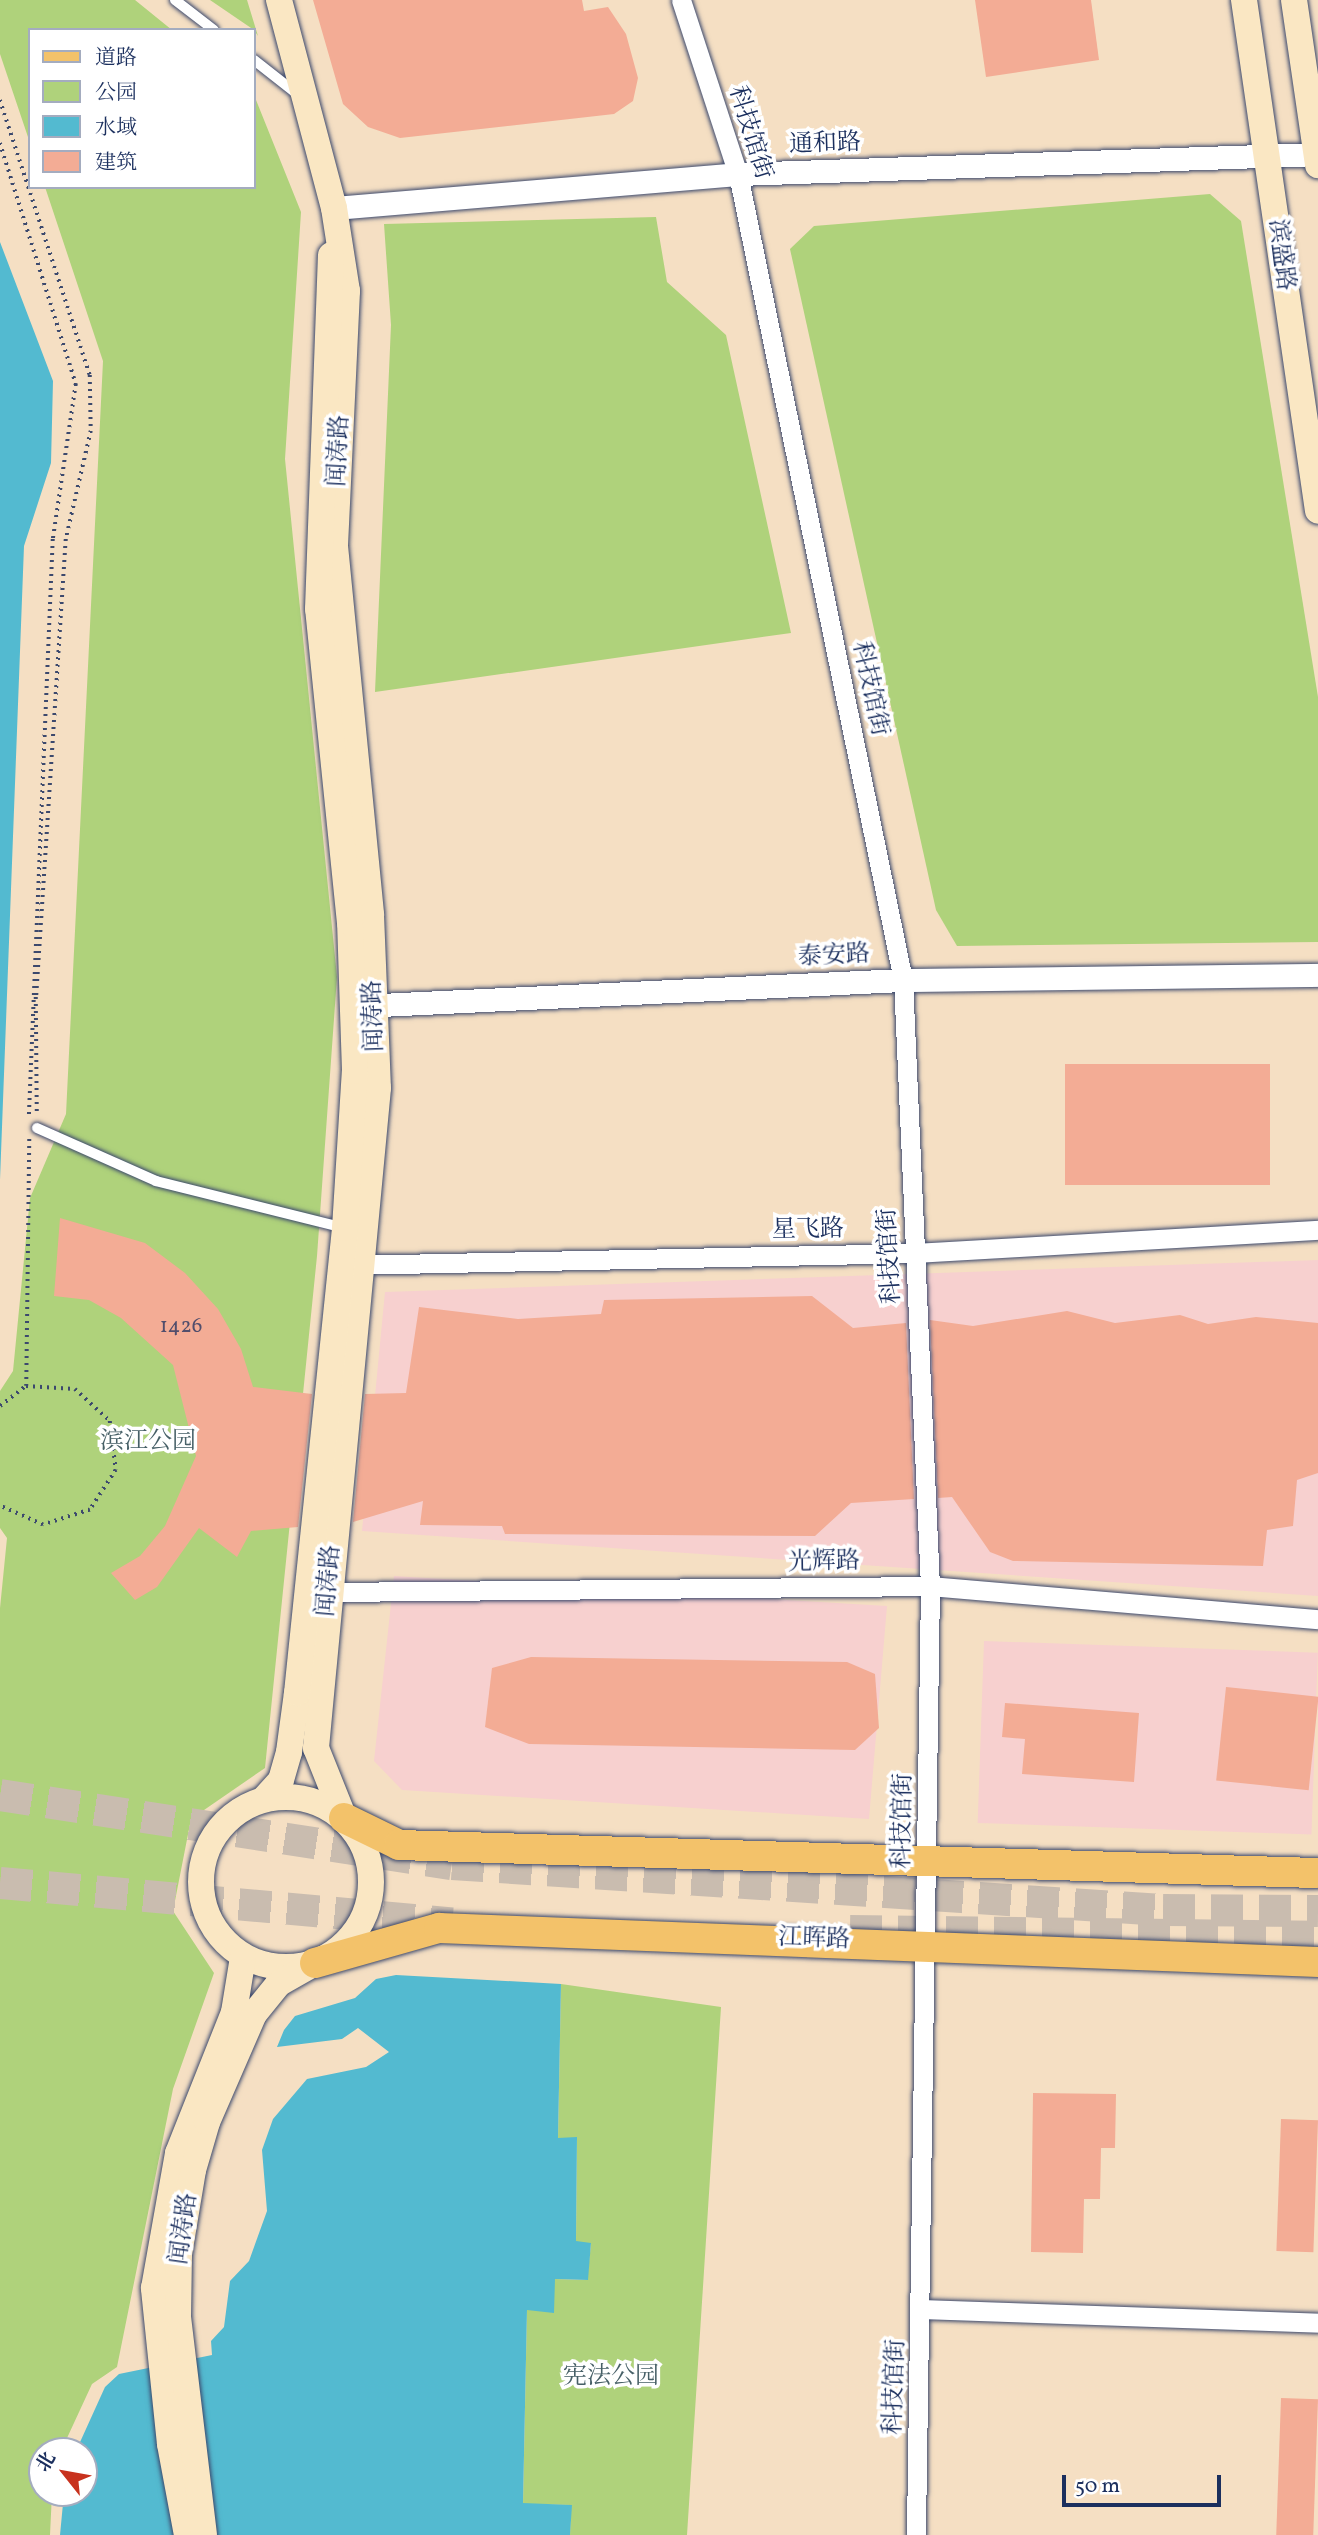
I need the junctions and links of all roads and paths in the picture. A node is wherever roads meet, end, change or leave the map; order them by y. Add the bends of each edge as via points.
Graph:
1 (175, 0) edge
2 (279, 0) edge
3 (681, 0) edge
4 (1244, 0) edge
5 (1294, 0) edge
6 (211, 28) edge
7 (256, 62) edge
8 (305, 99) junction
9 (0, 100) edge
10 (0, 144) edge
11 (1269, 156) junction
12 (1317, 158) edge
13 (738, 174) junction
14 (28, 186) edge
15 (29, 189) edge
16 (334, 208) junction
17 (1318, 511) edge
18 (1318, 975) edge
19 (903, 980) junction
20 (364, 1005) junction
21 (32, 1128) junction
22 (345, 1228) junction
23 (1318, 1230) edge
24 (915, 1253) junction
25 (351, 1266) junction
26 (26, 1386) junction
27 (0, 1406) edge
28 (0, 1506) edge
29 (930, 1587) junction
30 (329, 1592) junction
31 (1318, 1619) edge
32 (264, 1799) junction
33 (344, 1818) junction
34 (928, 1862) junction
35 (1318, 1873) edge
36 (924, 1944) junction
37 (243, 1957) junction
38 (1318, 1962) edge
39 (315, 1963) junction
40 (923, 2309) junction
41 (167, 2320) junction
42 (1318, 2323) edge
43 (187, 2535) edge
44 (204, 2535) edge
45 (916, 2535) edge

1 - 6 lane
2 - 8 main road, 闻涛路
3 - 13 street, 科技馆街
4 - 11 main road, 滨盛路
5 - 12 main road
7 - 8 lane
8 - 16 main road, 闻涛路
9 - 14 path
10 - 21 path via 76,384 50,590
11 - 12 street, 通和路
11 - 13 street, 通和路
11 - 17 main road, 滨盛路
13 - 16 street, 通和路
13 - 19 street, 科技馆街
15 - 21 path via 90,375 91,431 65,566 36,998
16 - 20 main road, 闻涛路 via 318,609
18 - 19 street, 泰安路
19 - 20 street, 泰安路
19 - 24 street, 科技馆街
20 - 22 main road, 闻涛路
20 - 25 main road, 闻涛路 via 378,1088
21 - 22 lane via 156,1181
21 - 26 path
22 - 25 main road, 闻涛路
23 - 24 street, 星飞路
24 - 25 street, 星飞路
24 - 29 street, 科技馆街
25 - 30 main road, 闻涛路
25 - 32 main road, 闻涛路 via 289,1752 281,1780
26 - 27 path
26 - 28 path via 75,1389 110,1421 116,1469 90,1510 78,1514 43,1525
29 - 30 street, 光辉路
29 - 31 street, 光辉路
29 - 34 street, 科技馆街
30 - 33 main road, 闻涛路 via 316,1748
32 - 33 main road, 闻涛路 via 293,1796
32 - 37 main road, 闻涛路 via 238,1811 218,1831 204,1857 200,1885 211,1922
33 - 34 main road via 398,1845
33 - 39 main road, 闻涛路 via 367,1853 369,1903 341,1949
34 - 35 main road
34 - 36 street, 科技馆街
36 - 38 main road, 江晖路
36 - 39 main road, 江晖路 via 439,1928
36 - 40 street, 科技馆街
37 - 39 main road, 闻涛路 via 291,1968
37 - 41 main road, 闻涛路 via 234,2012 205,2076 163,2212
39 - 41 main road, 闻涛路 via 278,1984 254,2014 206,2122
40 - 42 street
40 - 45 street, 科技馆街
41 - 43 main road, 闻涛路
41 - 44 main road, 闻涛路

